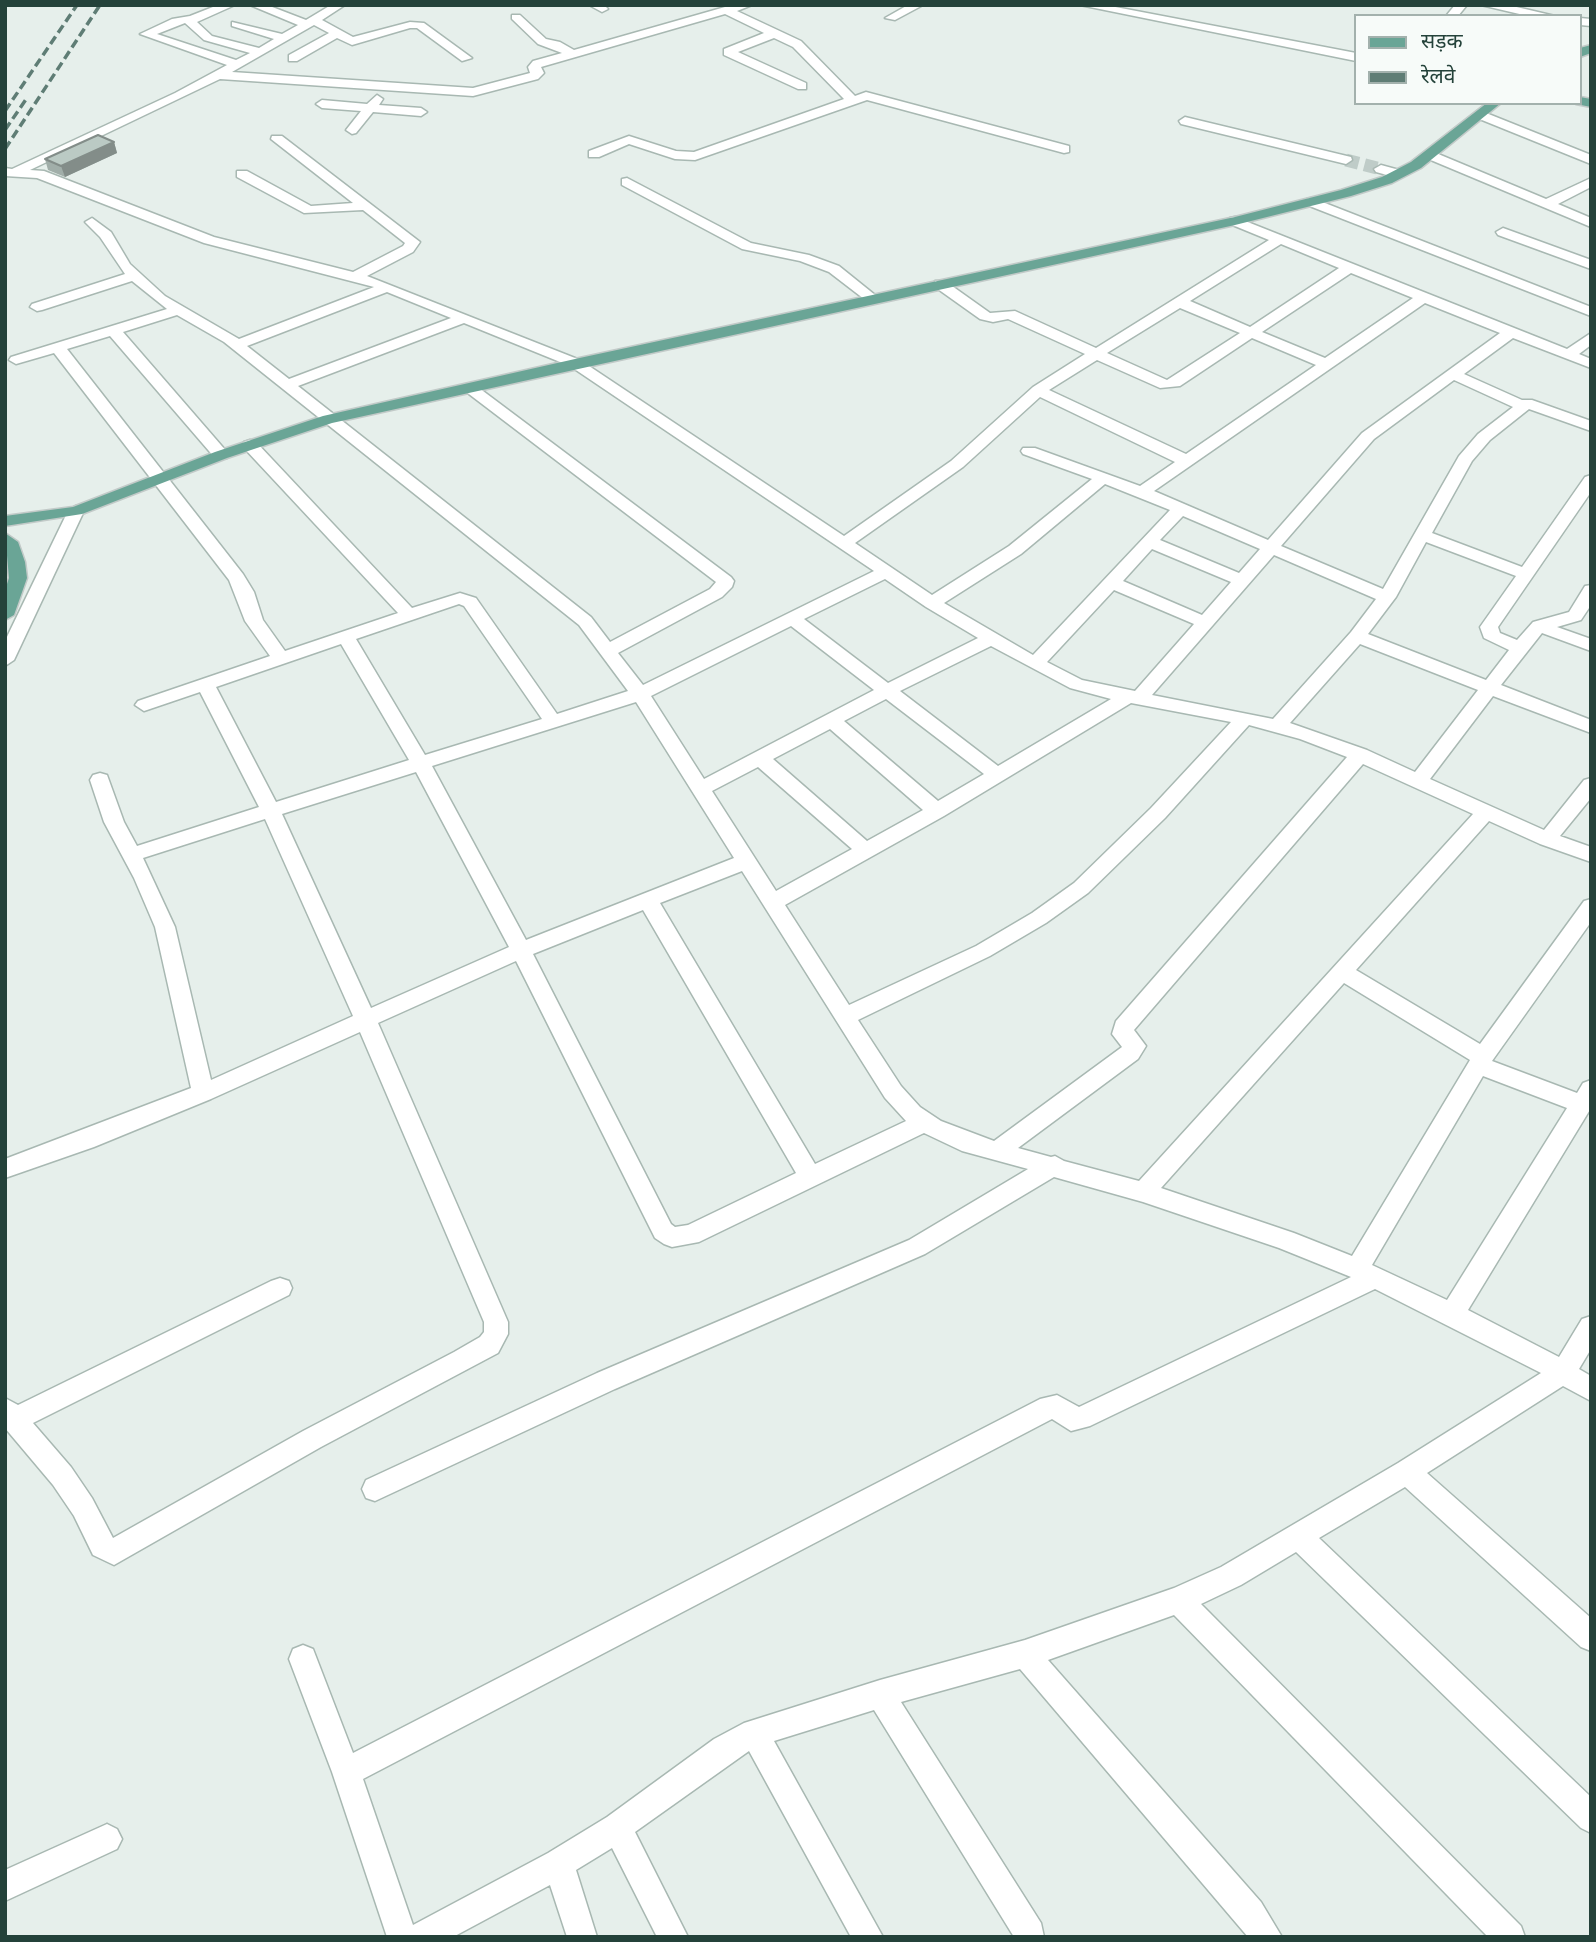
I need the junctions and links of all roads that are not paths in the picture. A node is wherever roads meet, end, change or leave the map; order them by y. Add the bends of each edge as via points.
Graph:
1 (229, 5) edge
2 (256, 5) edge
3 (339, 5) edge
4 (746, 5) edge
5 (917, 5) edge
6 (1086, 5) edge
7 (1487, 5) edge
8 (727, 11) junction
9 (1538, 14) edge
10 (516, 17) dead end
11 (891, 18) dead end
12 (191, 20) junction
13 (311, 22) junction
14 (236, 24) dead end
15 (337, 33) junction
16 (775, 33) junction
17 (283, 38) junction
18 (261, 52) junction
19 (572, 54) junction
20 (1354, 57) edge
21 (293, 58) dead end
22 (466, 58) dead end
23 (237, 65) junction
24 (219, 75) junction
25 (339, 83) junction
26 (802, 86) dead end
27 (388, 87) junction
28 (439, 90) junction
29 (851, 99) junction
30 (322, 104) junction
31 (1493, 105) edge
32 (370, 108) junction
33 (1481, 115) junction
34 (310, 117) dead end
35 (1185, 121) dead end
36 (352, 130) dead end
37 (277, 139) dead end
38 (1064, 149) dead end
39 (594, 154) dead end
40 (1431, 155) junction
41 (1346, 160) tunnel mouth
42 (1591, 160) edge
43 (1381, 169) tunnel mouth
44 (11, 172) edge
45 (242, 174) dead end
46 (1398, 174) junction
47 (628, 182) dead end
48 (1591, 182) edge
49 (1312, 202) junction
50 (1547, 204) junction
51 (365, 206) junction
52 (1235, 221) junction
53 (92, 222) dead end
54 (1591, 223) edge
55 (1503, 232) dead end
56 (1280, 239) junction
57 (1591, 265) edge
58 (1350, 267) junction
59 (134, 276) junction
60 (355, 277) junction
61 (940, 284) junction
62 (387, 287) junction
63 (1424, 297) junction
64 (873, 299) junction
65 (1179, 302) junction
66 (37, 307) dead end
67 (178, 310) junction
68 (1591, 312) edge
69 (465, 318) junction
70 (114, 331) junction
71 (1251, 332) junction
72 (1511, 332) junction
73 (1591, 337) edge
74 (237, 345) junction
75 (58, 348) junction
76 (1094, 354) junction
77 (1569, 355) junction
78 (16, 360) dead end
79 (575, 363) junction
80 (1591, 364) edge
81 (1326, 365) junction
82 (1452, 374) junction
83 (286, 385) junction
84 (470, 388) junction
85 (1038, 390) junction
86 (1522, 405) junction
87 (328, 419) junction
88 (1591, 426) edge
89 (250, 445) junction
90 (1029, 451) dead end
91 (221, 456) junction
92 (1187, 461) junction
93 (161, 478) junction
94 (1103, 478) junction
95 (1591, 480) edge
96 (1142, 492) junction
97 (1181, 508) junction
98 (76, 511) junction
99 (5, 521) edge
100 (1422, 535) junction
101 (5, 538) edge
102 (1149, 542) junction
103 (843, 544) junction
104 (1270, 547) junction
105 (886, 572) junction
106 (1526, 574) junction
107 (1240, 580) junction
108 (1111, 582) junction
109 (1591, 590) edge
110 (1387, 597) junction
111 (932, 603) junction
112 (5, 615) edge
113 (409, 615) junction
114 (791, 618) junction
115 (1204, 622) junction
116 (1539, 626) junction
117 (345, 636) junction
118 (1357, 636) junction
119 (990, 639) junction
120 (1591, 645) edge
121 (1520, 648) junction
122 (608, 650) junction
123 (281, 659) junction
124 (5, 660) edge
125 (1035, 664) junction
126 (205, 684) junction
127 (1490, 688) junction
128 (886, 691) junction
129 (640, 694) junction
130 (1134, 697) junction
131 (145, 705) dead end
132 (1245, 718) junction
133 (831, 720) junction
134 (553, 721) junction
135 (1277, 726) junction
136 (1591, 727) edge
137 (1360, 755) junction
138 (760, 758) junction
139 (421, 762) junction
140 (998, 775) junction
141 (100, 780) dead end
142 (1418, 781) junction
143 (1591, 785) edge
144 (699, 790) junction
145 (270, 808) junction
146 (937, 811) junction
147 (1486, 812) junction
148 (1547, 839) junction
149 (864, 850) junction
150 (130, 855) junction
151 (1591, 855) edge
152 (747, 861) junction
153 (648, 900) junction
154 (773, 902) junction
155 (1591, 905) edge
156 (521, 950) junction
157 (1342, 971) junction
158 (846, 1016) junction
159 (366, 1020) junction
160 (1481, 1061) junction
161 (203, 1093) junction
162 (1586, 1096) edge
163 (924, 1122) junction
164 (996, 1152) junction
165 (1055, 1166) junction
166 (5, 1169) edge
167 (811, 1179) junction
168 (1143, 1192) junction
169 (1366, 1273) junction
170 (280, 1288) dead end
171 (1451, 1314) junction
172 (1591, 1326) edge
173 (1563, 1372) junction
174 (1591, 1390) edge
175 (10, 1414) edge
176 (1408, 1472) junction
177 (375, 1489) dead end
178 (1298, 1536) junction
179 (1178, 1600) junction
180 (1591, 1637) edge
181 (1025, 1654) junction
182 (303, 1659) dead end
183 (880, 1694) junction
184 (754, 1733) junction
185 (346, 1772) junction
186 (1591, 1818) edge
187 (617, 1827) junction
188 (107, 1839) dead end
189 (559, 1864) junction
190 (5, 1886) edge
191 (1030, 1934) dead end
192 (402, 1937) edge
193 (421, 1937) edge
194 (582, 1937) edge
195 (673, 1937) edge
196 (869, 1937) edge
197 (1267, 1937) edge
198 (1510, 1937) edge

1 - 12 street
2 - 13 street
3 - 13 street
4 - 8 street
5 - 11 street
6 - 20 street
7 - 9 street
8 - 16 street
8 - 19 street
10 - 19 street via 542,42
12 - 18 street via 208,38
12 - 23 street via 180,19 146,34
13 - 15 street
13 - 17 street
14 - 17 street
15 - 21 street
15 - 22 street via 356,41 421,25
16 - 26 street via 728,52
16 - 29 street via 797,44
17 - 18 street
18 - 23 street
19 - 28 street via 535,65 538,73 534,76 473,92
23 - 24 street
24 - 25 street
24 - 44 street via 146,113
25 - 27 street
25 - 30 street
27 - 28 street
27 - 32 street
28 - 32 street via 418,116
29 - 38 street via 871,96
29 - 39 street via 695,156 676,155 629,140
30 - 32 street
30 - 34 street
31 - 33 main road
32 - 36 street
33 - 40 main road
33 - 42 street
35 - 41 street
37 - 51 street
40 - 46 main road
40 - 50 street
43 - 46 street
44 - 60 street via 39,174 209,240
45 - 51 street via 309,210
46 - 49 main road
47 - 64 street via 747,246 834,269
48 - 50 street
49 - 52 main road
49 - 68 street
50 - 54 street
51 - 60 street via 413,242
52 - 56 street
52 - 61 main road
53 - 59 street via 106,234
55 - 57 street
56 - 58 street
56 - 65 street
58 - 63 street
58 - 71 street
59 - 66 street
59 - 67 street
60 - 62 street
61 - 64 main road
61 - 76 street via 985,316 1010,314
62 - 69 street
62 - 74 street
63 - 72 street
63 - 81 street
64 - 79 main road
65 - 71 street
65 - 76 street
67 - 70 street
67 - 74 street
69 - 79 street
69 - 83 street
70 - 75 street
70 - 91 street
71 - 76 street via 1175,383 1165,385
71 - 81 street
72 - 77 street
72 - 82 street
73 - 77 street
74 - 83 street
75 - 78 street
75 - 93 street
76 - 85 street
77 - 80 street
79 - 84 main road
79 - 103 street
81 - 92 street
82 - 86 street
82 - 104 street via 1368,436
83 - 87 street
84 - 87 main road
84 - 122 street via 725,580 716,593
85 - 92 street
85 - 103 street via 957,464
86 - 88 street via 1535,404
86 - 100 street via 1472,448
87 - 89 main road
87 - 122 street via 585,621
89 - 91 main road
89 - 113 street
90 - 94 street
91 - 93 main road
92 - 96 street
93 - 98 main road
93 - 123 street via 237,578 254,621
94 - 96 street
94 - 111 street via 1015,550
95 - 106 street
96 - 97 street
97 - 102 street
97 - 104 street
98 - 99 main road
98 - 124 street
100 - 106 street
100 - 110 street
101 - 112 main road via 17,562 18,578
102 - 107 street
102 - 108 street
103 - 105 street
104 - 107 street
104 - 110 street
105 - 111 street
105 - 114 street
106 - 121 street via 1488,631
107 - 115 street
108 - 115 street
108 - 125 street
109 - 116 street via 1575,616
110 - 118 street
111 - 119 street
113 - 117 street
113 - 134 street via 466,598
114 - 128 street
114 - 129 street
115 - 130 street
116 - 120 street
116 - 121 street
117 - 123 street
117 - 139 street
118 - 127 street
118 - 135 street
119 - 125 street
119 - 128 street
121 - 127 street
122 - 129 street
123 - 126 street
125 - 130 street via 1076,684
126 - 131 street
126 - 145 street
127 - 136 street
127 - 142 street
128 - 133 street
128 - 140 street
129 - 134 street
129 - 144 street
130 - 132 street
130 - 140 street
132 - 135 street
132 - 158 street via 1082,888 983,951
133 - 138 street
133 - 146 street
134 - 139 street
135 - 137 street
137 - 142 street
137 - 164 street via 1124,1027 1123,1034 1135,1046 1130,1053
138 - 144 street
138 - 149 street
139 - 145 street
139 - 156 street
140 - 146 street
141 - 150 street
142 - 147 street
143 - 148 street
144 - 152 street
145 - 150 street
145 - 159 street
146 - 149 street
147 - 148 street
147 - 157 street
148 - 151 street
149 - 154 street
150 - 161 street via 166,927
152 - 153 street
152 - 154 street
153 - 156 street
153 - 167 street
154 - 158 street
155 - 160 street
156 - 159 street
156 - 167 street via 663,1231 671,1237 691,1235
157 - 160 street
157 - 168 street
158 - 163 street via 893,1092
159 - 161 street
159 - 175 street via 496,1322 489,1345 114,1552 102,1546 62,1476
160 - 162 street
160 - 169 street
161 - 166 street
162 - 171 street
163 - 164 street
163 - 167 street
164 - 165 street
165 - 168 street
165 - 177 street via 917,1247 606,1381
168 - 169 street via 1273,1235
169 - 171 street
169 - 185 street via 1081,1418 1072,1419 1057,1407 1049,1407
170 - 175 street
171 - 173 street
172 - 173 street
173 - 174 street
173 - 176 street
176 - 178 street
176 - 180 street
178 - 179 street via 1231,1576
178 - 186 street
179 - 181 street
179 - 198 street
181 - 183 street
181 - 197 street
182 - 185 street
183 - 184 street
183 - 191 street
184 - 187 street via 713,1756
184 - 196 street
185 - 192 street
187 - 189 street
187 - 195 street
188 - 190 street
189 - 193 street
189 - 194 street

